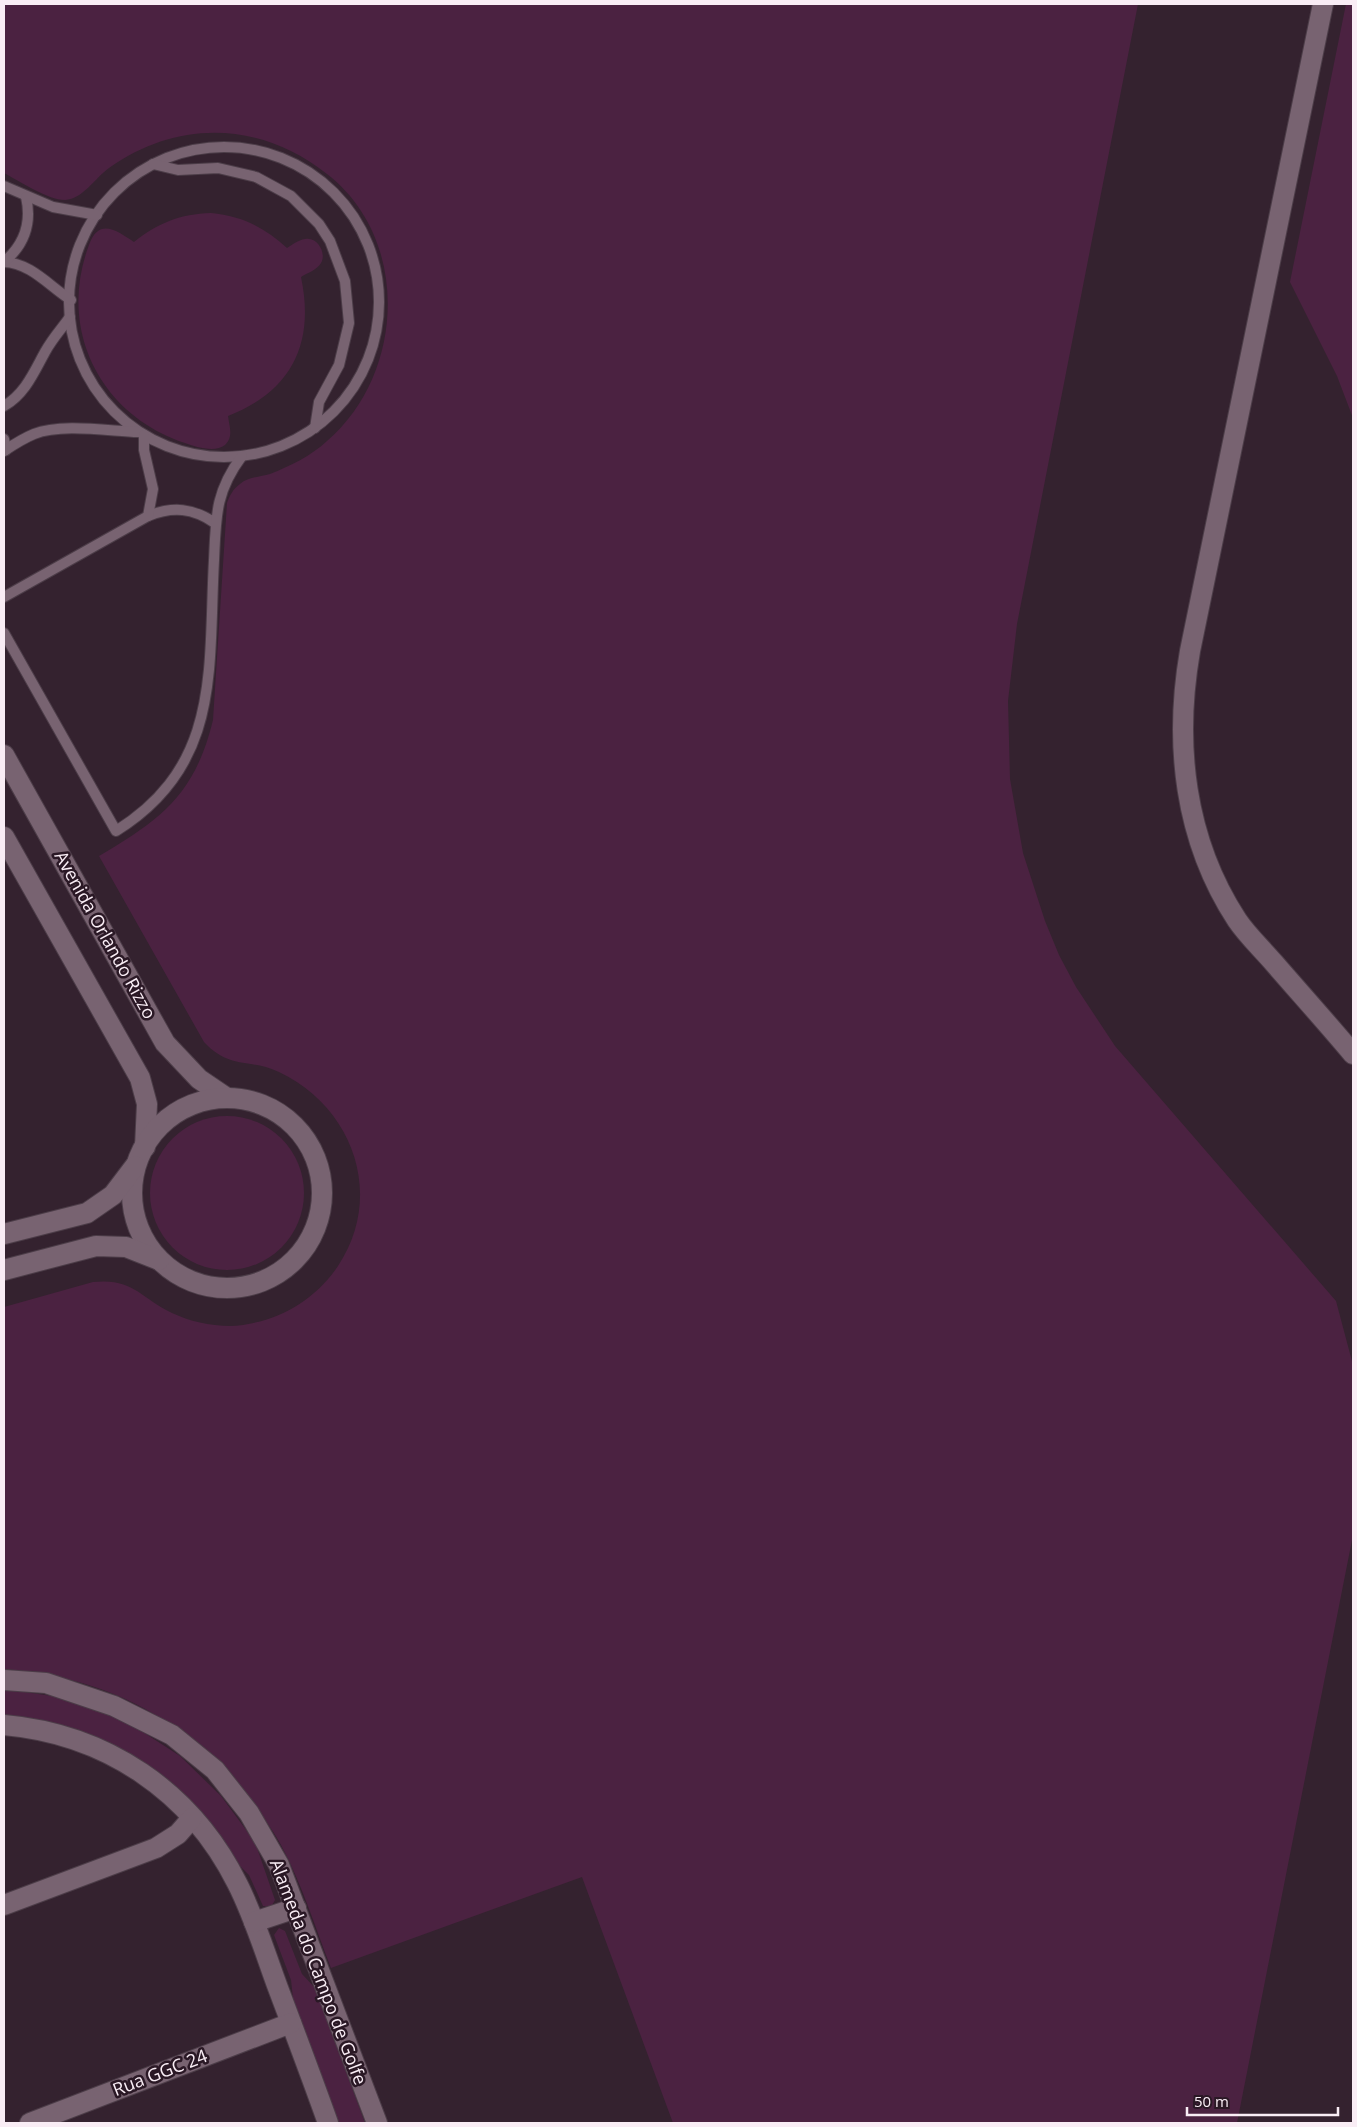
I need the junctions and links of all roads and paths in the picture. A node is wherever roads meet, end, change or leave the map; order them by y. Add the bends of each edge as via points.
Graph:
1 (1323, 4) edge
2 (153, 164) junction
3 (4, 186) edge
4 (26, 197) junction
5 (97, 215) junction
6 (4, 262) edge
7 (71, 300) junction
8 (70, 317) junction
9 (4, 406) edge
10 (314, 428) junction
11 (141, 433) junction
12 (4, 439) edge
13 (5, 451) edge
14 (242, 456) junction
15 (148, 516) junction
16 (216, 522) junction
17 (4, 597) edge
18 (4, 633) edge
19 (4, 755) edge
20 (4, 837) edge
21 (1353, 1054) edge
22 (227, 1098) junction
23 (141, 1154) junction
24 (4, 1234) edge
25 (159, 1260) junction
26 (4, 1270) edge
27 (4, 1680) edge
28 (4, 1725) edge
29 (192, 1818) junction
30 (4, 1905) edge
31 (296, 1908) junction
32 (254, 1922) junction
33 (291, 2023) junction
34 (30, 2123) edge
35 (328, 2123) edge
36 (377, 2123) edge

1 - 21 street via 1190,651 1183,700 1182,749 1191,811 1209,868 1222,895 1238,921
2 - 5 lane via 118,190
2 - 10 lane via 178,170 218,168 256,177 296,201 319,224 330,241 345,280 349,323 339,365 319,402
2 - 10 lane via 172,156 214,147 258,150 279,156 299,166 334,192 360,228 376,269 375,335 369,356 351,390
3 - 4 lane
4 - 5 lane via 53,207
4 - 6 lane via 28,216 24,236
5 - 7 lane via 75,263
6 - 7 lane via 23,265
7 - 8 lane
8 - 9 lane via 46,350 31,379
8 - 11 lane via 77,348 96,388 110,406
10 - 14 lane via 275,449
11 - 13 lane via 82,428 50,430 34,434
11 - 14 lane via 186,452 208,457
11 - 15 lane via 153,489
12 - 13 lane
14 - 16 lane via 220,495
15 - 16 lane via 178,509 198,513
15 - 17 lane
16 - 18 lane via 207,680 200,727 181,770 167,790 152,806 116,831
19 - 22 street, Avenida Orlando Rizzo via 165,1043 199,1079
20 - 23 street via 140,1078 147,1104
22 - 23 street via 195,1103 180,1111 154,1132
22 - 25 street via 260,1103 275,1110 300,1132 311,1147 323,1182 319,1219 312,1236 290,1266 258,1284 240,1288 203,1286 187,1280
23 - 24 street via 113,1194 87,1212
23 - 25 street via 132,1197 148,1246
25 - 26 street via 126,1247 96,1246
27 - 31 street, Alameda do Campo de Golfe via 46,1683 114,1706 179,1741 215,1770 249,1813 279,1866
28 - 29 street via 33,1727 101,1749 140,1770
29 - 30 street via 178,1834 156,1848
29 - 32 street via 237,1882
31 - 32 street
31 - 36 street, Alameda do Campo de Golfe
32 - 33 street
33 - 34 street, Rua GGC 24
33 - 35 street

